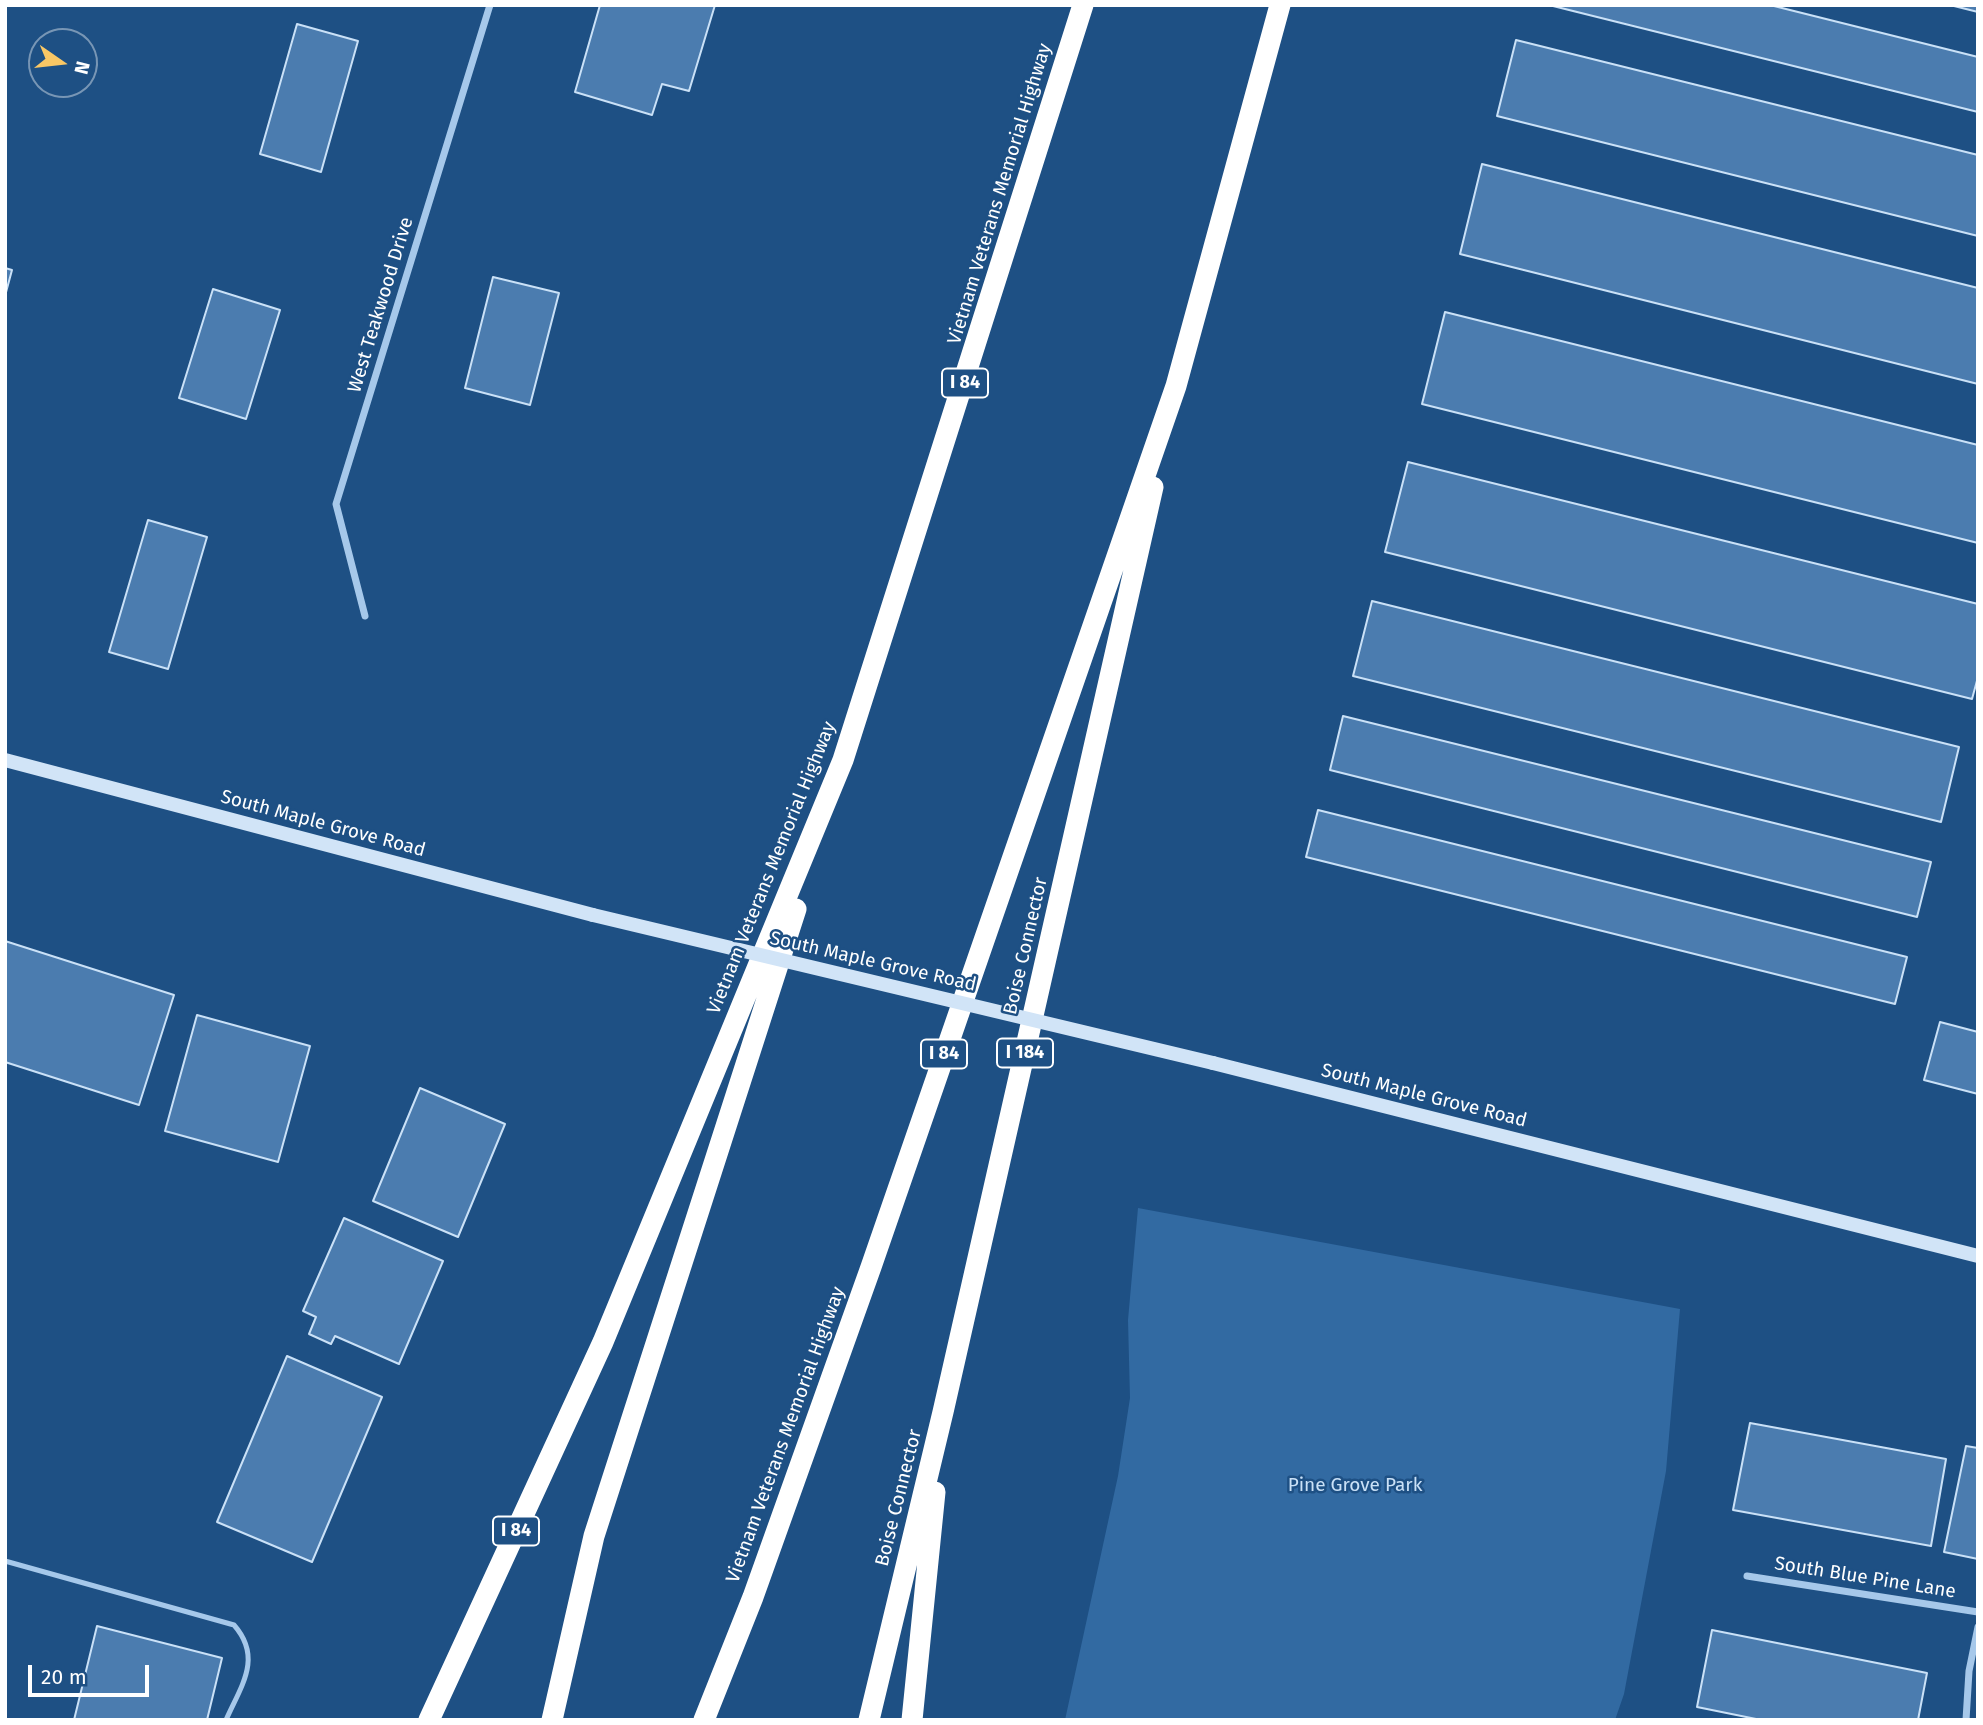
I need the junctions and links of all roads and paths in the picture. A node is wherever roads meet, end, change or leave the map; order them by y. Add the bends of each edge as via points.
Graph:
1 (490, 5) edge
2 (1083, 5) edge
3 (1280, 5) edge
4 (1176, 386) junction
5 (365, 616) dead end
6 (5, 760) edge
7 (843, 760) junction
8 (1978, 1256) edge
9 (943, 1412) junction
10 (5, 1562) edge
11 (1747, 1576) dead end
12 (1978, 1612) edge
13 (1978, 1627) edge
14 (226, 1720) edge
15 (429, 1720) edge
16 (552, 1720) edge
17 (704, 1720) edge
18 (869, 1720) edge
19 (912, 1720) edge
20 (1966, 1720) edge

1 - 5 street, West Teakwood Drive via 336,505
2 - 7 highway, Vietnam Veterans Memorial Highway / I 84
3 - 4 highway, Vietnam Veterans Memorial Highway / I 84
4 - 9 highway, Boise Connector / I 184
4 - 17 highway, Vietnam Veterans Memorial Highway / I 84 via 853,1317
6 - 8 main road, South Maple Grove Road, bridge via 593,915 1213,1063
7 - 15 highway, Vietnam Veterans Memorial Highway / I 84 via 603,1342
7 - 16 highway via 594,1536
9 - 18 highway, Boise Connector / I 184
9 - 19 highway
10 - 14 lane via 234,1625 246,1639 247,1674
11 - 12 street, South Blue Pine Lane
13 - 20 street

